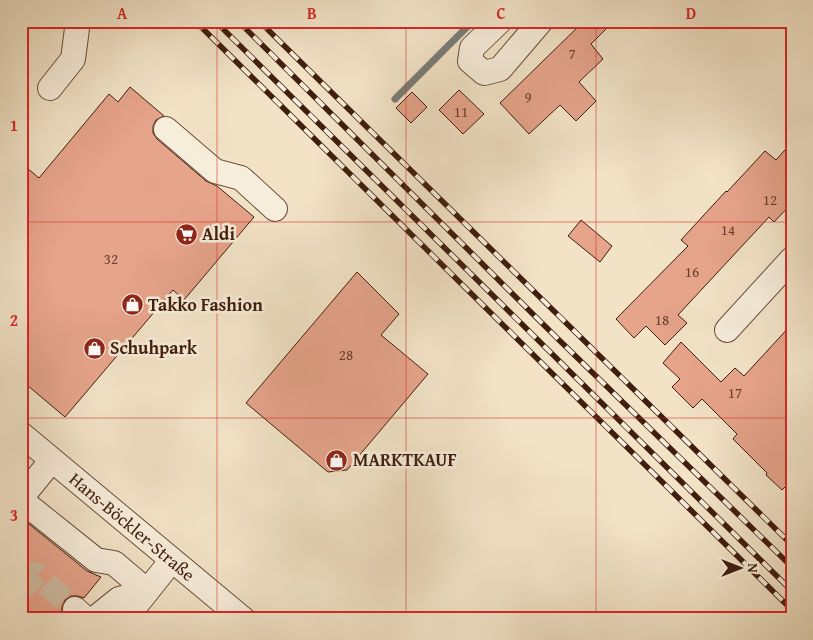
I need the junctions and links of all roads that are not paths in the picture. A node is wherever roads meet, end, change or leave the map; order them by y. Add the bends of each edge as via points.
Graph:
1 (78, 21) edge
2 (500, 21) edge
3 (541, 21) edge
4 (50, 88) dead end
5 (166, 129) dead end
6 (275, 209) dead end
7 (792, 259) edge
8 (727, 330) dead end
9 (21, 434) edge
10 (52, 460) junction
11 (21, 499) edge
12 (172, 560) junction
13 (147, 591) junction
14 (85, 615) edge
15 (125, 619) edge
16 (242, 619) edge

1 - 4 street via 73,59
2 - 3 street via 472,48 470,61 484,73 500,69
5 - 6 street via 215,171 241,178
7 - 8 street
9 - 10 street, Hans-Böckler-Straße
10 - 11 street
10 - 12 street, Hans-Böckler-Straße
11 - 13 street via 96,560 114,563
12 - 13 street
12 - 16 street, Hans-Böckler-Straße
13 - 14 street via 118,599
13 - 15 street

